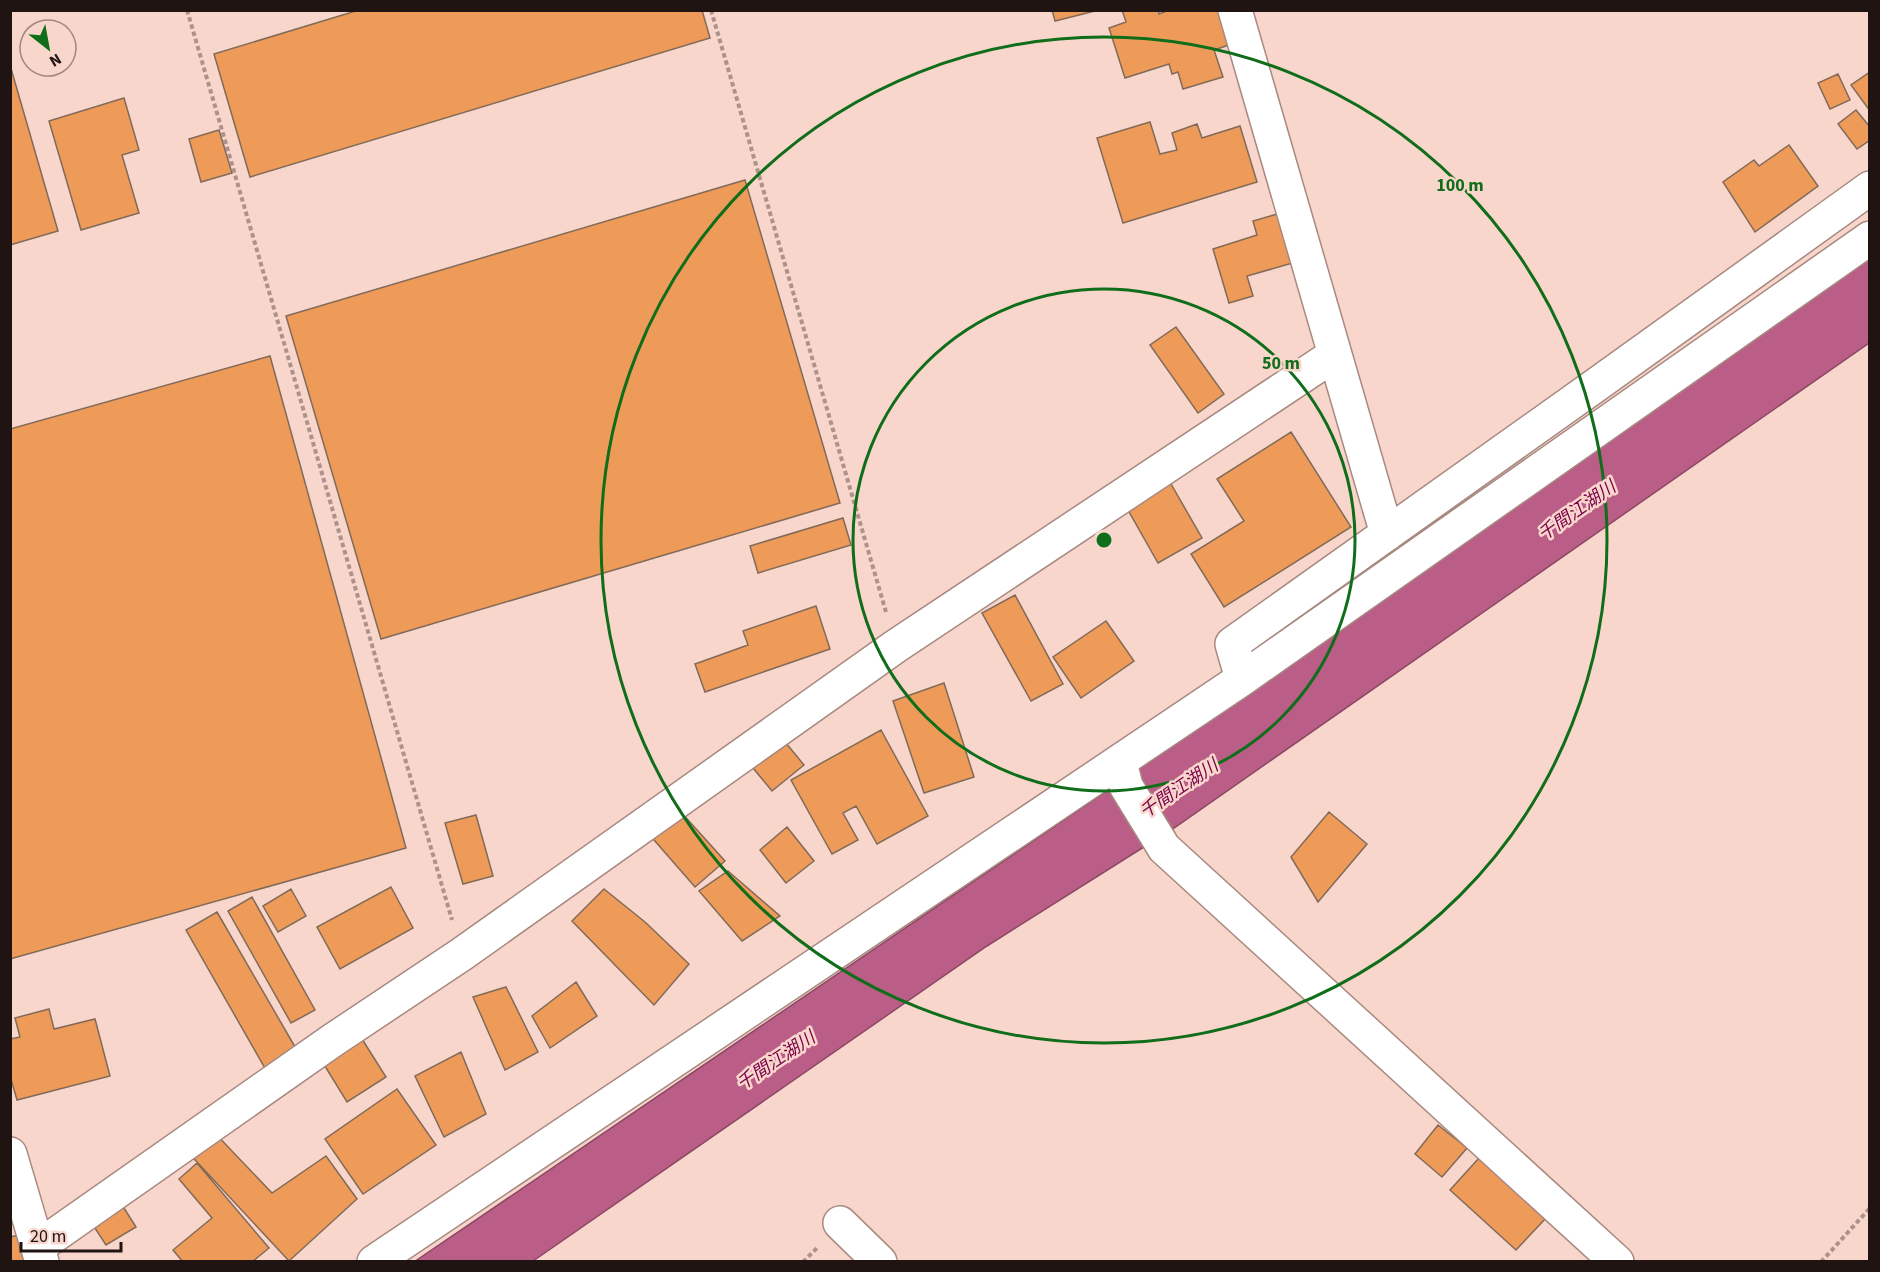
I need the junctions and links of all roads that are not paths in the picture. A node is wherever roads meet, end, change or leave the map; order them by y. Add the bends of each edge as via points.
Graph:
1 (1235, 10) edge
2 (1869, 188) edge
3 (1869, 238) edge
4 (1334, 355) junction
5 (1387, 534) junction
6 (1242, 679) junction
7 (1123, 774) junction
8 (10, 1154) edge
9 (840, 1223) dead end
10 (40, 1254) edge
11 (374, 1262) edge
12 (880, 1262) edge
13 (1617, 1262) edge

1 - 4 street
2 - 5 street
3 - 6 street
4 - 5 street
4 - 10 street via 896,646 462,954 333,1040
5 - 6 street via 1232,644
6 - 7 street
7 - 11 street
7 - 13 street via 1164,848
8 - 10 street
9 - 12 street

